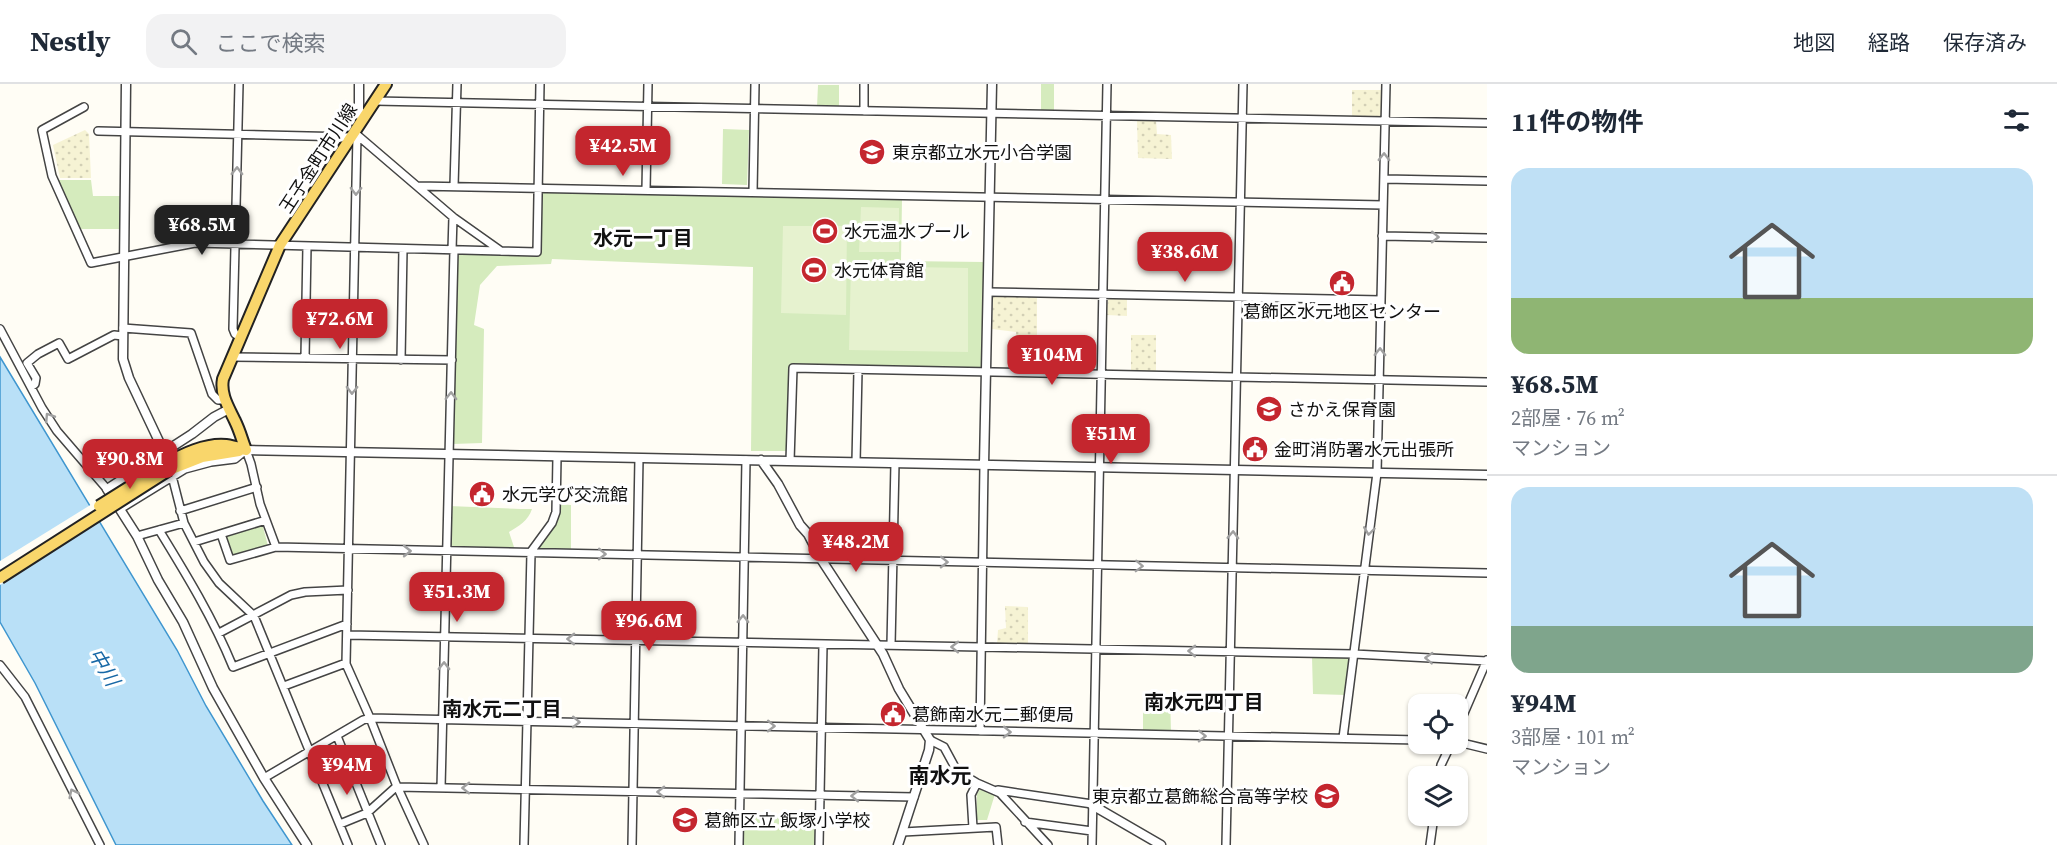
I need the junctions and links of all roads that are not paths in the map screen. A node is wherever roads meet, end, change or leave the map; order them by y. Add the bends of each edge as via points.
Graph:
1 (126, 84) edge
2 (239, 84) edge
3 (359, 84) edge
4 (386, 84) edge
5 (457, 84) edge
6 (540, 84) edge
7 (648, 84) edge
8 (755, 84) edge
9 (864, 84) edge
10 (992, 84) edge
11 (1107, 84) edge
12 (1243, 84) edge
13 (1386, 84) edge
14 (375, 101) junction
15 (456, 103) junction
16 (539, 105) junction
17 (84, 106) dead end
18 (647, 107) junction
19 (754, 109) junction
20 (864, 111) junction
21 (992, 113) junction
22 (1106, 116) junction
23 (1243, 119) junction
24 (362, 120) junction
25 (1385, 122) junction
26 (1487, 123) edge
27 (98, 131) dead end
28 (126, 132) junction
29 (238, 134) junction
30 (354, 135) junction
31 (1384, 179) junction
32 (1487, 181) edge
33 (417, 186) junction
34 (454, 186) junction
35 (538, 188) junction
36 (646, 190) junction
37 (753, 192) junction
38 (990, 197) junction
39 (1104, 199) junction
40 (1241, 202) junction
41 (1383, 205) junction
42 (453, 217) junction
43 (1382, 236) junction
44 (1487, 238) edge
45 (236, 245) junction
46 (280, 245) junction
47 (307, 246) junction
48 (355, 248) junction
49 (403, 249) junction
50 (453, 250) junction
51 (501, 251) junction
52 (123, 257) junction
53 (988, 292) junction
54 (1102, 294) junction
55 (1238, 297) junction
56 (1381, 300) junction
57 (0, 329) edge
58 (123, 332) junction
59 (238, 335) junction
60 (232, 357) junction
61 (305, 358) junction
62 (352, 359) junction
63 (401, 360) junction
64 (452, 360) junction
65 (858, 370) junction
66 (986, 372) junction
67 (1101, 375) junction
68 (1237, 377) junction
69 (1379, 381) junction
70 (1487, 382) edge
71 (32, 386) junction
72 (227, 404) junction
73 (246, 450) junction
74 (351, 453) junction
75 (450, 455) junction
76 (556, 457) junction
77 (639, 458) junction
78 (746, 460) junction
79 (761, 460) junction
80 (790, 461) junction
81 (856, 462) junction
82 (895, 463) junction
83 (168, 465) junction
84 (984, 465) junction
85 (1099, 467) junction
86 (1234, 471) junction
87 (1377, 473) junction
88 (1487, 475) edge
89 (257, 487) junction
90 (107, 489) junction
91 (120, 509) junction
92 (180, 512) junction
93 (266, 520) junction
94 (184, 523) junction
95 (159, 530) junction
96 (221, 534) junction
97 (137, 536) junction
98 (194, 542) junction
99 (276, 547) junction
100 (349, 549) junction
101 (446, 551) junction
102 (531, 553) junction
103 (638, 555) junction
104 (744, 558) junction
105 (821, 559) junction
106 (893, 561) junction
107 (984, 563) junction
108 (1097, 565) junction
109 (1232, 568) junction
110 (0, 569) edge
111 (1365, 570) junction
112 (1487, 573) edge
113 (0, 578) edge
114 (348, 590) junction
115 (254, 615) junction
116 (347, 624) junction
117 (219, 633) junction
118 (347, 634) junction
119 (444, 637) junction
120 (529, 638) junction
121 (636, 640) junction
122 (743, 643) junction
123 (823, 645) junction
124 (877, 645) junction
125 (891, 645) junction
126 (982, 648) junction
127 (1095, 649) junction
128 (1230, 652) junction
129 (271, 653) junction
130 (1354, 654) junction
131 (1487, 661) edge
132 (346, 663) junction
133 (0, 665) edge
134 (284, 686) junction
135 (1468, 704) edge
136 (370, 718) junction
137 (442, 720) junction
138 (528, 721) junction
139 (635, 723) junction
140 (741, 725) junction
141 (822, 727) junction
142 (922, 729) junction
143 (980, 731) junction
144 (1093, 733) junction
145 (337, 736) junction
146 (1228, 736) junction
147 (1343, 738) junction
148 (930, 740) junction
149 (1408, 740) edge
150 (1468, 744) edge
151 (1487, 749) edge
152 (310, 752) junction
153 (264, 778) junction
154 (977, 783) junction
155 (397, 787) junction
156 (441, 788) junction
157 (526, 790) junction
158 (992, 790) junction
159 (634, 792) junction
160 (740, 794) junction
161 (821, 795) junction
162 (914, 797) junction
163 (1092, 804) junction
164 (367, 813) junction
165 (1025, 822) junction
166 (340, 824) junction
167 (1433, 826) edge
168 (973, 828) junction
169 (1092, 831) junction
170 (903, 832) junction
171 (100, 845) edge
172 (307, 845) edge
173 (348, 845) edge
174 (381, 845) edge
175 (424, 845) edge
176 (524, 845) edge
177 (632, 845) edge
178 (739, 845) edge
179 (819, 845) edge
180 (898, 845) edge
181 (998, 845) edge
182 (1048, 845) edge
183 (1092, 845) edge
184 (1161, 845) edge
185 (1226, 845) edge
186 (1430, 845) edge

1 - 28 street
2 - 29 street
3 - 24 street
4 - 14 main road, 王子金町市川線
5 - 15 street
6 - 16 street
7 - 18 street
8 - 19 street
9 - 20 street
10 - 21 street
11 - 22 street
12 - 23 street
13 - 25 street
14 - 15 street
14 - 24 main road, 王子金町市川線
15 - 16 street
15 - 34 street
16 - 18 street
16 - 35 street
17 - 52 street via 42,130 52,176 91,263
18 - 19 street
18 - 36 street
19 - 20 street
19 - 37 street
20 - 21 street
21 - 22 street
21 - 38 street
22 - 23 street
22 - 39 street
23 - 25 street
23 - 40 street
24 - 30 main road, 王子金町市川線
25 - 26 street
31 -> 25 street
27 - 28 street
28 - 29 street
28 - 52 street
29 - 30 street
45 -> 29 street
30 - 33 street
30 - 46 main road, 王子金町市川線
30 -> 48 street
31 - 32 street
31 - 41 street
33 - 34 street
33 - 42 street
34 - 35 street
35 - 36 street
35 - 51 street via 537,252
36 - 37 street
37 - 38 street
38 - 39 street
38 - 53 street
39 - 40 street
39 - 54 street
40 - 41 street
40 - 55 street
41 - 43 street
42 - 50 street
42 - 51 street
43 -> 44 street
43 - 56 street
45 - 46 street
45 - 52 street via 195,243
45 - 59 street via 233,330
46 - 47 street
46 - 59 main road, 王子金町市川線
47 - 48 street
47 - 61 street
48 - 49 street
48 - 62 street
49 - 50 street
49 - 63 street
50 - 51 street
50 - 64 street
52 - 58 street
53 - 54 street
53 - 66 street
54 - 55 street
54 - 67 street
55 - 56 street
55 - 68 street
69 -> 56 street
57 - 71 street
58 - 71 street via 68,359 59,343 52,346 27,363 36,378
58 - 72 street via 191,333 212,394
58 - 83 street via 123,363
59 - 60 main road, 王子金町市川線
60 - 61 street
60 - 72 main road, 王子金町市川線 via 222,384
61 - 62 street
62 - 63 street
62 -> 74 street
63 - 64 street
75 -> 64 street
65 - 66 street
65 - 80 street via 793,368
65 - 81 street
66 - 67 street
66 - 84 street
67 - 68 street
67 - 85 street
68 - 69 street
68 - 86 street
69 - 70 street
69 - 87 street
90 -> 71 street via 57,430
72 - 73 main road, 王子金町市川線
72 - 83 street via 192,434
73 - 74 street
73 - 83 main road via 225,445 210,447
73 - 89 street
74 - 75 street
74 - 100 street
75 - 76 street
75 - 101 street
76 - 77 street
76 - 102 street via 556,512
77 - 78 street
77 - 103 street
78 - 79 street
78 - 104 street
79 - 80 street
79 - 105 street
80 - 81 street
81 - 82 street
82 - 84 street
82 - 106 street
83 - 90 street
83 - 91 street
83 - 92 street
83 - 110 main road, bridge
83 - 113 main road, bridge
84 - 85 street
84 - 107 street
85 - 86 street
85 - 108 street
86 - 87 street
109 -> 86 street
87 - 88 street
87 -> 111 street
89 - 92 street
89 - 93 street
90 - 91 street
91 - 97 street
92 - 94 street
93 - 96 street
93 - 99 street
94 - 95 street
94 - 98 street
95 - 97 street
95 - 117 street
96 - 98 street
96 - 99 street via 230,560
97 - 153 street via 213,688
98 - 115 street via 219,583
99 - 100 street
100 -> 101 street
100 - 114 street
101 - 102 street
101 - 119 street
102 -> 103 street
102 - 120 street
103 - 104 street
103 - 121 street
104 - 105 street
122 -> 104 street
105 - 106 street
105 - 124 street
106 -> 107 street
106 - 125 street
107 - 108 street
107 - 126 street
108 -> 109 street
108 - 127 street
109 - 111 street
109 - 128 street
111 - 112 street
111 - 130 street
114 - 115 street via 301,592
114 - 116 street
115 - 117 street
115 - 129 street
116 - 118 street
116 - 129 street
117 - 129 street via 233,667
118 - 119 street
118 - 132 street
119 - 120 street
137 -> 119 street
121 -> 120 street
120 - 138 street
121 - 122 street
121 - 139 street
122 - 123 street
122 - 140 street
123 - 124 street
123 - 141 street
124 - 125 street
124 - 142 street
126 -> 125 street
126 - 127 street
126 - 143 street
128 -> 127 street
127 - 144 street
128 - 130 street
128 - 146 street
129 - 134 street
131 -> 130 street
130 - 147 street
131 - 135 street
132 - 134 street
132 - 136 street
171 -> 133 street via 25,697
134 - 152 street
136 - 137 street
136 - 145 street
136 - 155 street
137 - 138 street
137 - 156 street
138 -> 139 street
138 - 157 street
139 - 140 street
139 - 159 street
140 -> 141 street
140 - 160 street
141 - 142 street
141 - 161 street
142 - 143 street
142 - 148 street
143 -> 144 street
144 -> 146 street
144 - 163 street
145 - 152 street
145 - 164 street
146 - 147 street
146 - 185 street
147 - 149 street
148 - 154 street via 944,747 957,771
148 - 162 street
150 - 151 street
152 - 153 street
152 - 166 street
153 - 172 street
154 - 158 street
154 - 168 street via 971,795
155 - 156 street
155 - 164 street
155 - 175 street
157 -> 156 street
157 - 159 street
157 - 176 street
158 - 163 street
158 - 165 street via 1000,793
160 -> 159 street
159 - 177 street
160 - 161 street
160 - 178 street
162 -> 161 street
161 - 179 street
162 - 170 street
163 - 169 street
163 - 184 street
164 - 166 street
164 - 174 street
165 - 169 street
165 - 182 street
166 - 173 street
167 - 186 street
168 - 170 street
168 - 181 street via 996,827
169 - 183 street
170 - 180 street

